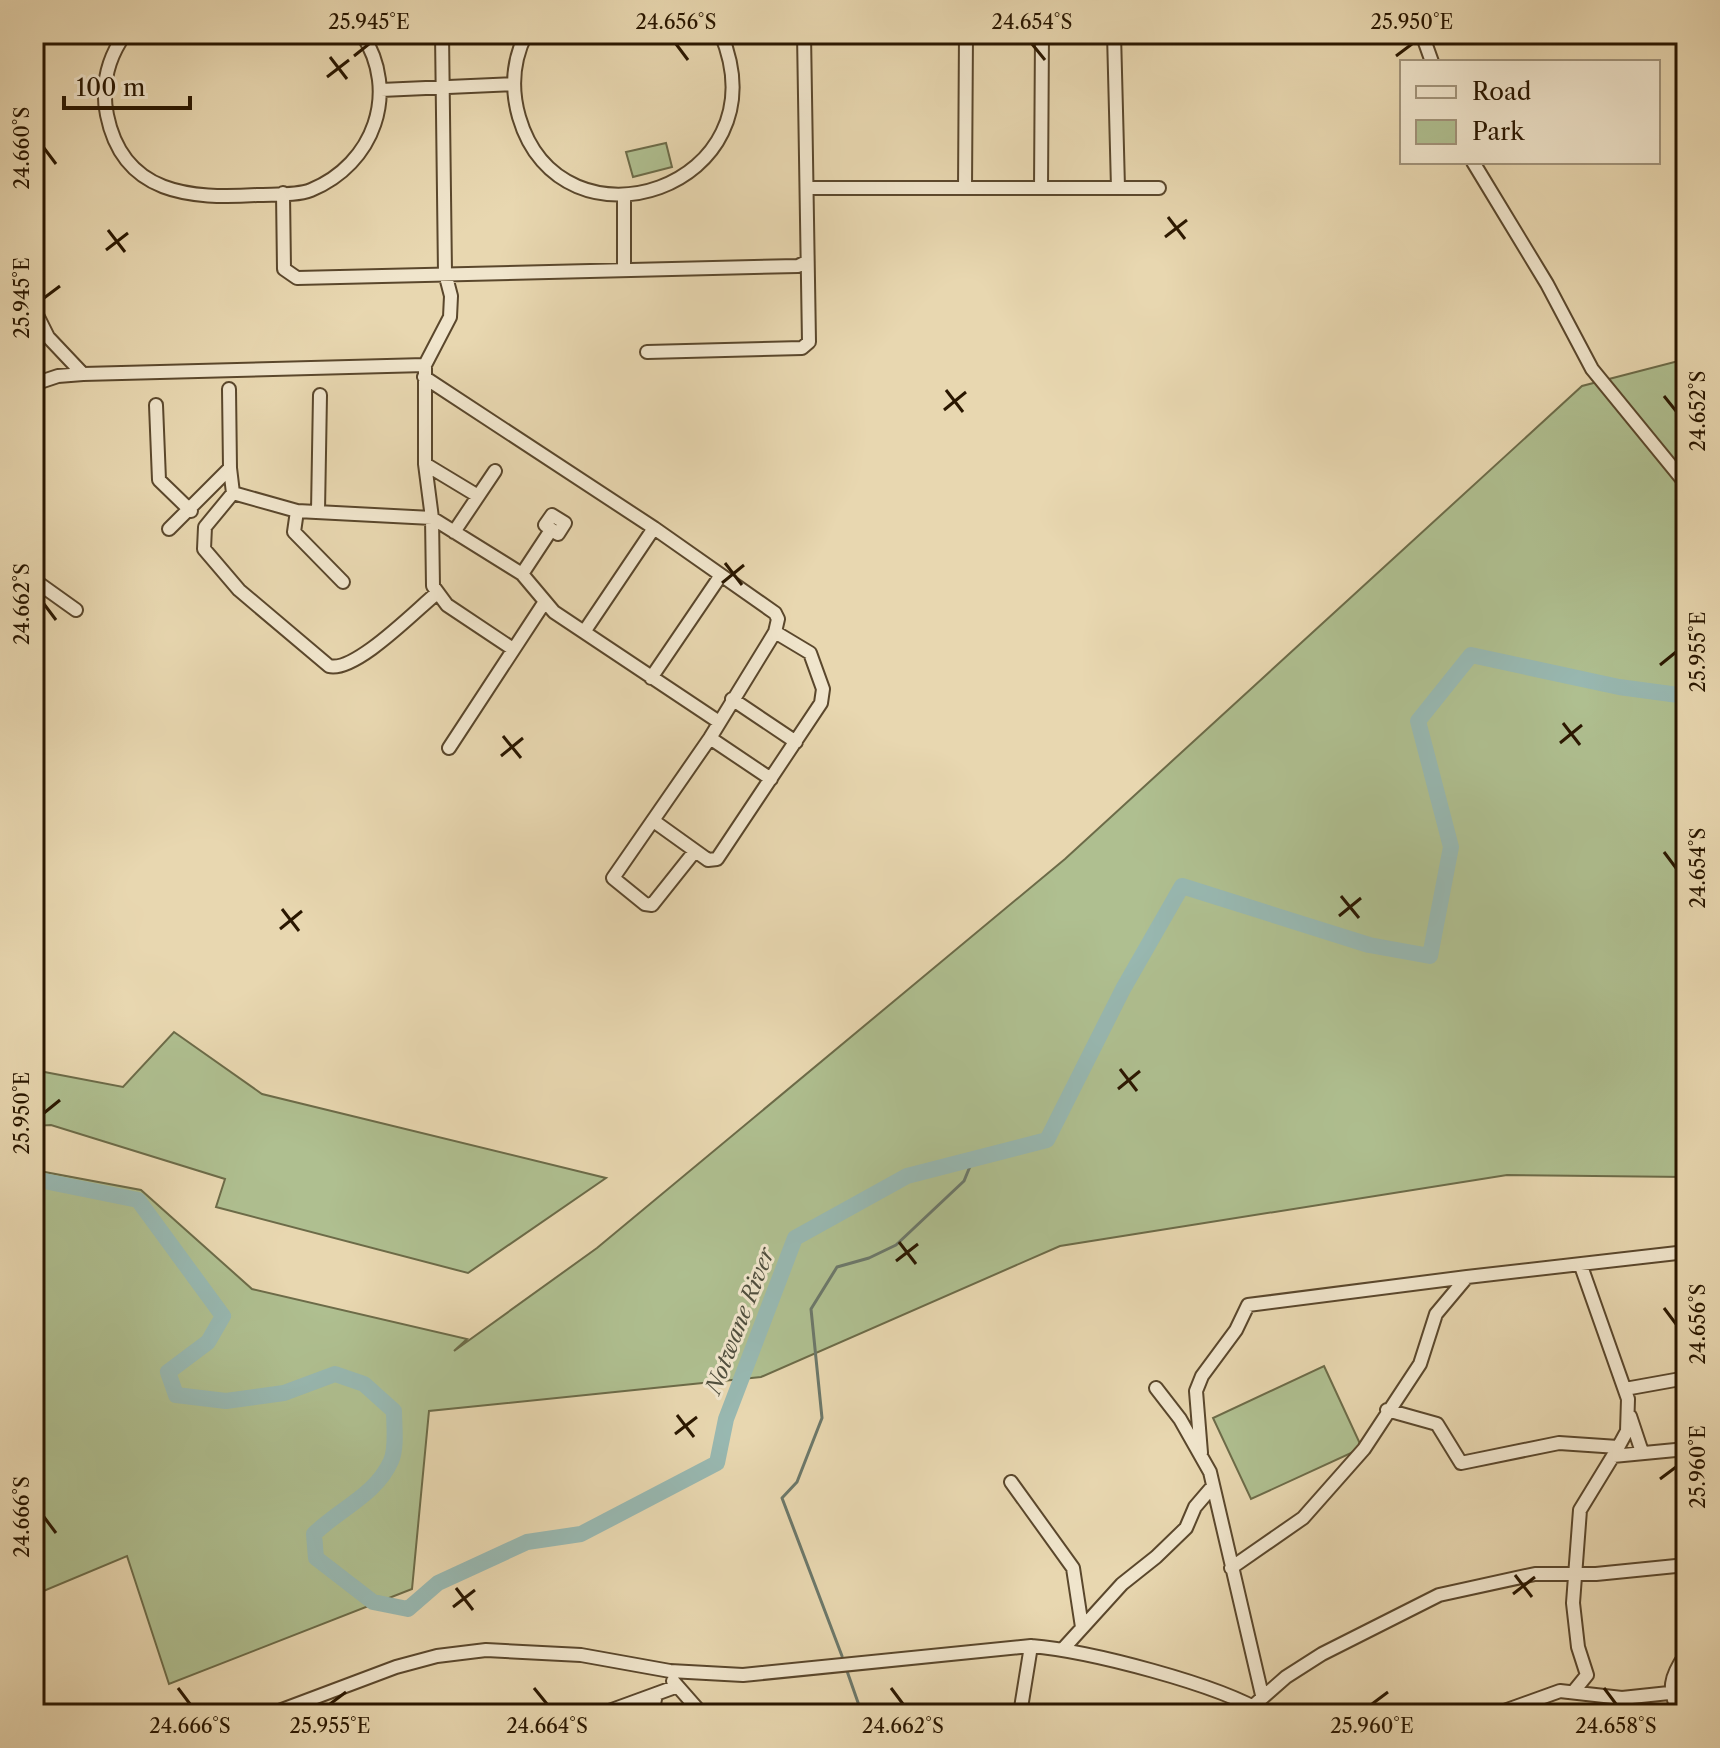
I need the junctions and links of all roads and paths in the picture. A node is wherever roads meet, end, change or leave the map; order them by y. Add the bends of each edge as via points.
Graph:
1 (37, 34) edge
2 (125, 34) edge
3 (362, 34) edge
4 (442, 34) edge
5 (526, 34) edge
6 (721, 34) edge
7 (804, 34) edge
8 (966, 34) edge
9 (1042, 34) edge
10 (1114, 34) edge
11 (1422, 34) edge
12 (1431, 60) edge
13 (513, 84) junction
14 (442, 86) junction
15 (381, 90) junction
16 (1474, 164) edge
17 (808, 188) junction
18 (965, 188) junction
19 (1041, 188) junction
20 (1118, 188) junction
21 (1159, 188) dead end
22 (283, 193) junction
23 (624, 196) junction
24 (34, 213) edge
25 (806, 262) junction
26 (624, 270) junction
27 (445, 273) junction
28 (34, 309) edge
29 (647, 352) dead end
30 (424, 371) junction
31 (83, 374) junction
32 (34, 384) edge
33 (229, 389) dead end
34 (320, 395) dead end
35 (156, 405) dead end
36 (425, 464) junction
37 (230, 468) junction
38 (495, 471) dead end
39 (1686, 484) edge
40 (233, 493) junction
41 (478, 496) junction
42 (191, 511) junction
43 (297, 511) junction
44 (318, 511) junction
45 (432, 518) junction
46 (654, 528) junction
47 (169, 529) dead end
48 (551, 530) dead end
49 (454, 532) junction
50 (522, 574) junction
51 (721, 575) junction
52 (34, 580) edge
53 (343, 582) dead end
54 (437, 593) junction
55 (544, 603) junction
56 (76, 610) dead end
57 (584, 632) junction
58 (775, 632) junction
59 (513, 649) junction
60 (651, 678) junction
61 (732, 699) junction
62 (719, 722) junction
63 (710, 738) junction
64 (796, 742) junction
65 (449, 748) dead end
66 (771, 779) junction
67 (655, 822) junction
68 (695, 851) junction
69 (1686, 1252) edge
70 (1581, 1266) junction
71 (1467, 1277) junction
72 (1686, 1378) edge
73 (1156, 1388) dead end
74 (1625, 1389) junction
75 (1387, 1410) junction
76 (1629, 1413) junction
77 (1686, 1449) edge
78 (1616, 1451) junction
79 (1642, 1452) junction
80 (1201, 1453) junction
81 (1011, 1482) dead end
82 (1213, 1486) junction
83 (1686, 1565) edge
84 (1231, 1568) junction
85 (1576, 1574) junction
86 (1082, 1627) junction
87 (1031, 1646) junction
88 (1063, 1649) junction
89 (1686, 1654) edge
90 (670, 1671) junction
91 (675, 1687) junction
92 (1574, 1691) junction
93 (1669, 1693) junction
94 (656, 1694) junction
95 (1262, 1695) junction
96 (1253, 1706) junction
97 (271, 1714) edge
98 (601, 1714) edge
99 (652, 1714) edge
100 (702, 1714) edge
101 (1020, 1714) edge
102 (1266, 1714) edge
103 (1496, 1714) edge
104 (1680, 1714) edge

1 - 24 street
2 - 22 street via 109,64 105,104 116,142 134,166 158,185 196,197
3 - 15 street via 377,63
4 - 14 street
5 - 13 street
6 - 23 street via 734,83 724,132 694,171 649,193
7 - 17 street
8 - 18 street
9 - 19 street
10 - 20 street
11 - 12 street
13 - 14 street
13 - 23 street via 522,127 546,163 582,187
14 - 15 street
14 - 27 street
15 - 22 street via 377,122 358,157 308,192
16 - 39 street via 1592,369
17 - 18 street
17 - 25 street
18 - 19 street
19 - 20 street
20 - 21 street
22 - 27 street via 284,269 289,276
23 - 26 street
25 - 26 street
25 - 29 street via 811,339 802,348
26 - 27 street
27 - 30 street via 450,317
28 - 31 street via 48,337
30 - 31 street
30 - 36 street
30 - 46 street
31 - 32 street
33 - 37 street
34 - 44 street
35 - 42 street via 157,476
36 - 41 street
36 - 45 street
37 - 40 street
37 - 42 street
38 - 41 street
40 - 43 street
40 - 54 street via 205,527 204,549 239,590 329,666 340,667 377,645
41 - 49 street
42 - 47 street
43 - 44 street
43 - 53 street via 294,532
44 - 45 street
45 - 49 street
45 - 54 street
46 - 51 street
46 - 57 street
48 - 50 street
49 - 50 street
50 - 55 street
51 - 58 street via 775,613
51 - 60 street
52 - 56 street
54 - 59 street
55 - 57 street
55 - 59 street
57 - 60 street
58 - 61 street
58 - 64 street via 806,648 823,689 821,703
59 - 65 street
60 - 62 street
61 - 62 street
61 - 64 street
62 - 63 street
63 - 66 street
63 - 67 street
64 - 66 street
66 - 68 street via 719,857 708,860
67 - 68 street
67 - 68 street via 613,876 645,904 655,903
69 - 70 street
70 - 71 street
70 - 74 street
71 - 75 street via 1436,1314 1420,1364
71 - 80 street via 1248,1305 1196,1391
72 - 74 street
73 - 80 street
74 - 76 street
75 - 78 street via 1437,1424 1461,1463 1559,1443
75 - 84 street via 1364,1449 1303,1518
76 - 78 street
76 - 79 street
77 - 79 street
78 - 79 street
78 - 85 street via 1580,1510
80 - 82 street
81 - 86 street via 1073,1568
82 - 84 street
82 - 86 street via 1186,1528
83 - 85 street
84 - 95 street
85 - 92 street via 1574,1618 1587,1675
85 - 95 street via 1535,1574 1439,1595 1322,1654
86 - 88 street
87 - 88 street
87 - 90 street via 743,1675
87 - 101 street
88 - 96 street
89 - 93 street
90 - 91 street
90 - 97 street via 581,1655 486,1650 396,1667
91 - 94 street
91 - 100 street
92 - 93 street via 1622,1698
92 - 103 street via 1551,1693
93 - 104 street
94 - 98 street
94 - 99 street
95 - 96 street
96 - 102 street

